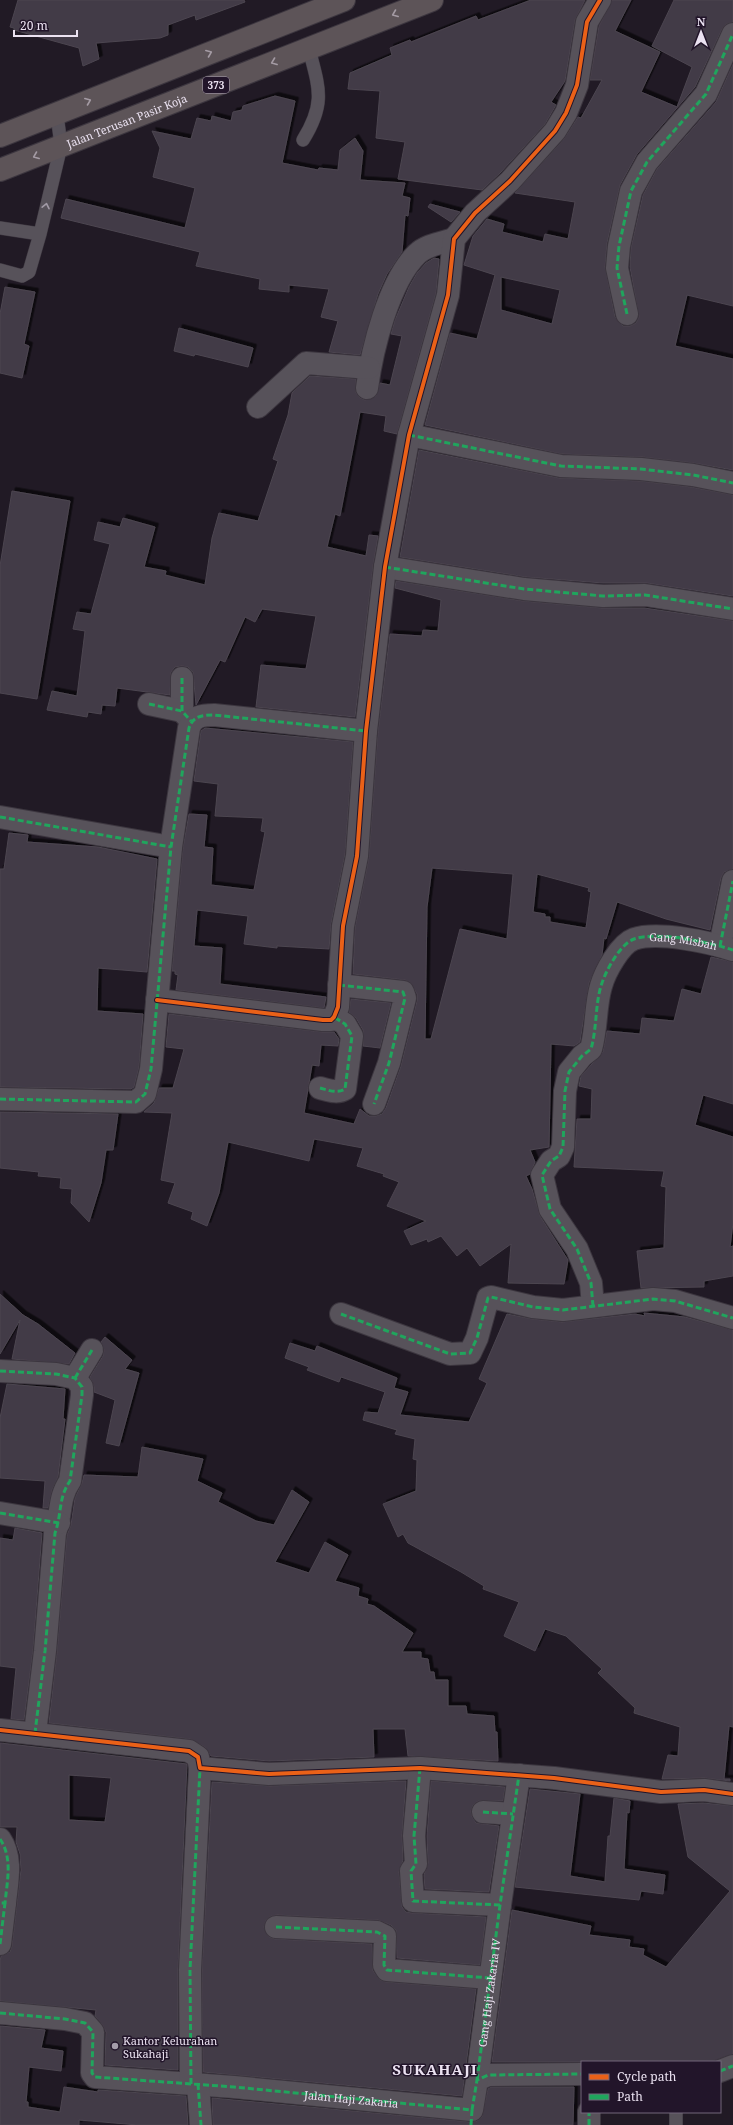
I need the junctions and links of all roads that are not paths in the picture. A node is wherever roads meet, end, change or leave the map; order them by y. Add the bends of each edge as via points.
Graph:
1 (344, 0) edge
2 (432, 0) edge
3 (600, 0) edge
4 (733, 34) edge
5 (308, 48) junction
6 (56, 114) junction
7 (0, 136) edge
8 (303, 140) dead end
9 (61, 146) junction
10 (0, 170) edge
11 (0, 228) edge
12 (40, 234) junction
13 (454, 239) junction
14 (0, 270) edge
15 (627, 314) dead end
16 (258, 407) dead end
17 (409, 435) junction
18 (733, 483) edge
19 (385, 566) junction
20 (733, 609) edge
21 (182, 678) dead end
22 (149, 704) dead end
23 (187, 716) junction
24 (366, 731) junction
25 (0, 817) edge
26 (171, 847) junction
27 (733, 881) edge
28 (726, 948) edge
29 (339, 985) junction
30 (157, 1000) junction
31 (334, 1017) junction
32 (320, 1088) dead end
33 (0, 1098) edge
34 (374, 1104) dead end
35 (593, 1306) junction
36 (341, 1314) dead end
37 (733, 1318) edge
38 (92, 1350) dead end
39 (0, 1371) edge
40 (75, 1378) junction
41 (0, 1513) edge
42 (59, 1522) junction
43 (0, 1730) edge
44 (35, 1733) junction
45 (200, 1768) junction
46 (420, 1768) junction
47 (519, 1775) junction
48 (733, 1794) edge
49 (483, 1812) dead end
50 (513, 1814) junction
51 (0, 1839) edge
52 (2, 1903) edge
53 (500, 1906) junction
54 (276, 1927) dead end
55 (0, 1944) edge
56 (490, 1978) junction
57 (0, 2013) edge
58 (733, 2066) edge
59 (721, 2071) edge
60 (581, 2074) edge
61 (477, 2080) junction
62 (195, 2084) junction
63 (589, 2113) edge
64 (676, 2113) edge
65 (471, 2118) edge
66 (201, 2125) edge
67 (589, 2125) edge
68 (676, 2125) edge

6 -> 1 main road
2 -> 5 main road, Jalan Terusan Pasir Koja / 373
3 - 13 street via 587,22 577,85 566,113 540,148 510,181 475,213
4 - 15 street via 706,94 647,162 631,191 617,268
5 - 8 lane via 316,77 318,107
5 -> 9 main road, Jalan Terusan Pasir Koja / 373
6 - 7 main road
6 - 9 lane
9 -> 10 main road, Jalan Terusan Pasir Koja / 373
12 -> 9 lane
11 - 12 lane
12 - 14 lane via 26,276
13 - 16 street via 426,247 417,253 401,273 387,307 368,378 306,363
13 - 17 street via 448,295
17 - 18 street via 561,466 648,470
17 - 19 street
19 - 20 street via 524,589 602,596 645,595
19 - 24 street
21 - 23 street
22 - 23 street
23 - 24 street via 214,715
23 - 26 street via 189,728
24 - 29 street via 357,856 343,926
25 - 26 street
26 - 30 street
27 - 28 street
28 - 35 street, Gang Misbah via 668,938 650,937 633,940 619,952 603,980 591,1049 569,1072 565,1091 563,1147 559,1156 551,1161 542,1175 550,1209 577,1249 591,1283
29 - 31 street via 338,1007
29 - 34 street via 403,992 405,998 389,1063
30 - 31 street via 294,1018 331,1020
30 - 33 street via 151,1069 145,1094 139,1101
31 - 32 street via 345,1024 352,1036 345,1089 336,1092
35 - 36 street via 563,1310 488,1298 477,1338 470,1353 462,1354 450,1354
35 - 37 street via 653,1300 675,1301
38 - 40 street
39 - 40 street via 56,1374
40 - 42 street via 82,1388 82,1395 70,1482 62,1491
41 - 42 street
42 - 44 street via 55,1533
43 - 44 street
44 - 45 street via 189,1751 198,1758
45 - 46 street via 269,1774
45 - 62 street via 190,1970
46 - 47 street
46 - 53 street via 414,1836 416,1864 411,1871 413,1901
47 - 48 street via 661,1792 704,1790
47 - 50 street, Gang Haji Zakaria IV
49 - 50 street
50 - 53 street, Gang Haji Zakaria IV
51 - 52 street via 4,1844 9,1864
52 - 55 street
53 - 56 street, Gang Haji Zakaria IV
54 - 56 street via 377,1932 385,1936 384,1965 387,1970
56 - 61 street, Gang Haji Zakaria IV
57 - 62 street, Jalan Haji Zakaria via 85,2023 93,2032 92,2074 95,2077
58 - 59 street
60 - 61 street via 488,2074
61 - 65 street, Jalan Haji Zakaria
62 - 65 street, Jalan Haji Zakaria
62 - 66 street
63 - 67 street
64 - 68 lane

